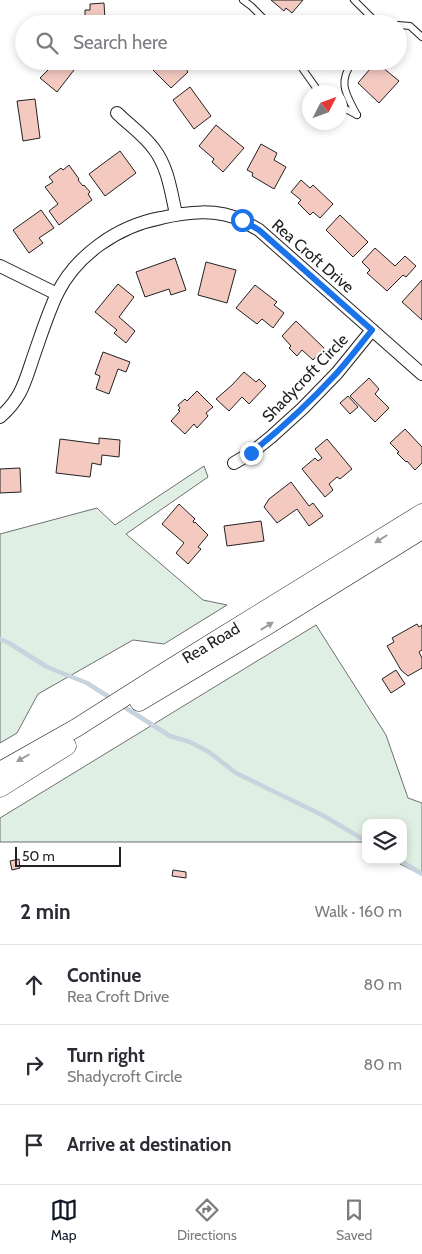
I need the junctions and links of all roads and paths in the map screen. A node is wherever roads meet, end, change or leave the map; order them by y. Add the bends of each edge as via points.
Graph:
1 (243, 0) edge
2 (354, 0) edge
3 (260, 15) edge
4 (369, 15) edge
5 (407, 26) edge
6 (422, 37) edge
7 (303, 70) edge
8 (348, 70) edge
9 (314, 85) edge
10 (344, 85) edge
11 (347, 95) edge
12 (347, 110) edge
13 (117, 114) dead end
14 (176, 214) junction
15 (0, 266) edge
16 (57, 294) junction
17 (372, 330) junction
18 (422, 374) edge
19 (0, 416) edge
20 (234, 463) dead end
21 (422, 513) edge
22 (422, 530) edge
23 (174, 673) junction
24 (80, 732) junction
25 (0, 771) edge
26 (0, 788) edge

1 - 3 lane
2 - 4 lane
5 - 6 lane
7 - 9 lane
8 - 10 lane
11 - 12 lane via 358,115
13 - 14 street via 155,150 164,166
14 - 16 street, Rea Croft Drive via 130,228 101,243 82,260
14 - 17 street, Rea Croft Drive via 203,212 242,220 266,236
15 - 16 street
16 - 19 street, Rea Croft Drive via 21,393
17 - 18 street, Rea Croft Drive
17 - 20 street, Shadycroft Circle via 303,408 251,453
21 -> 23 main road, Rea Road
23 -> 22 main road, Rea Road via 265,627
23 - 24 main road, Rea Road
24 -> 25 main road, Rea Road
24 - 26 main road, Rea Road

